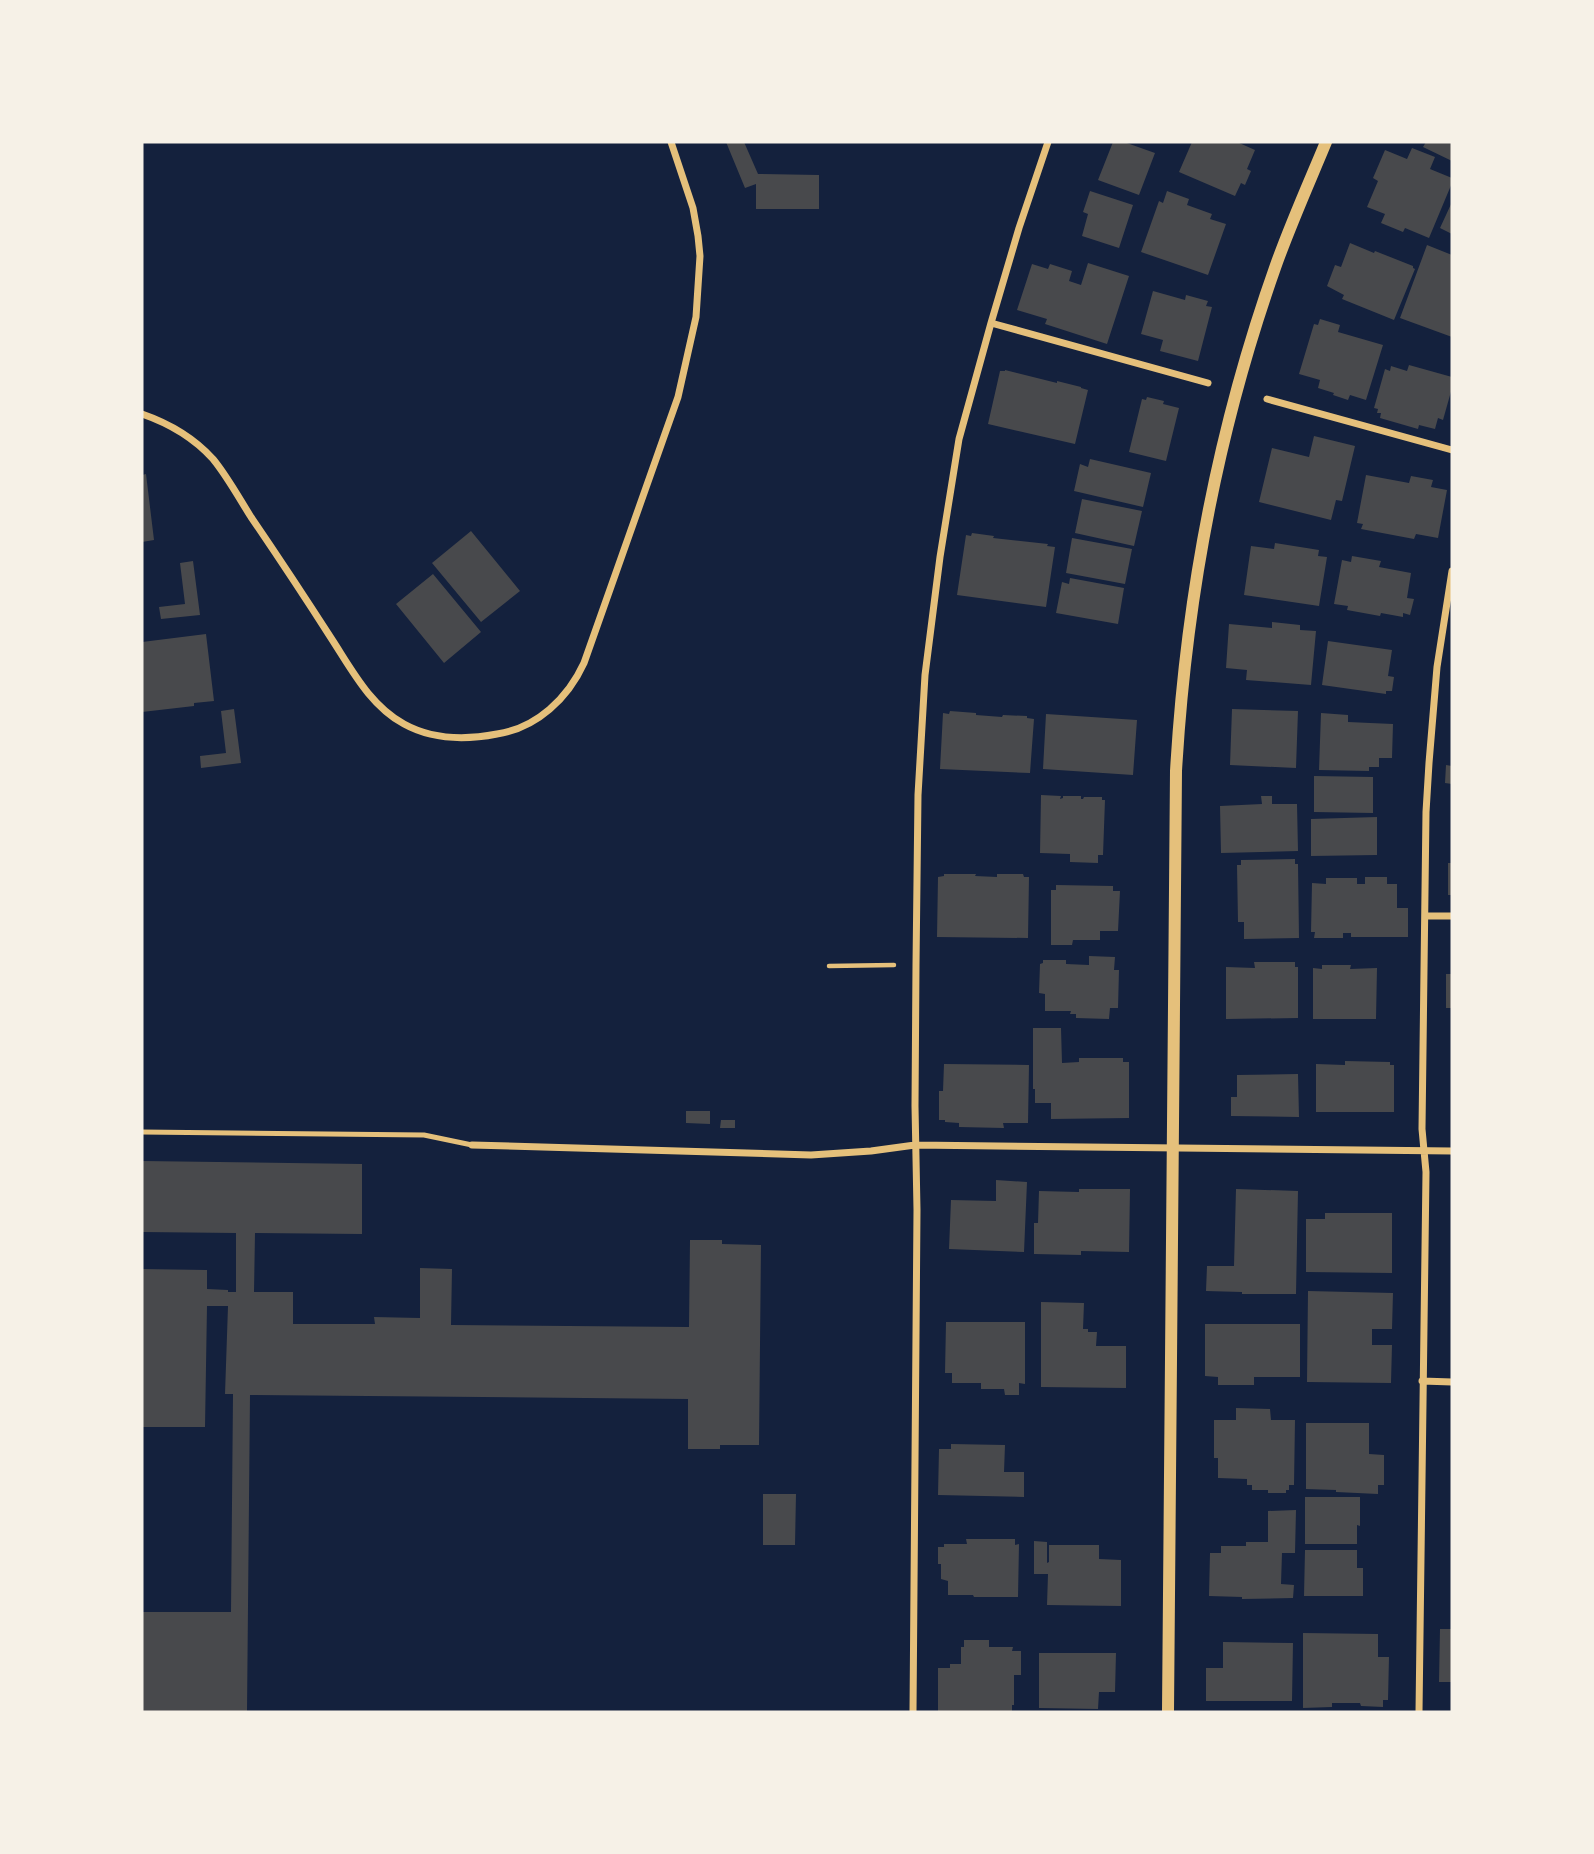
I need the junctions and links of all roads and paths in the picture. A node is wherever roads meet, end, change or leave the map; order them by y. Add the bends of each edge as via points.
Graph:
1 (670, 142) edge
2 (1048, 142) edge
3 (1326, 142) edge
4 (990, 323) junction
5 (1208, 383) dead end
6 (1267, 398) dead end
7 (142, 414) edge
8 (1452, 450) edge
9 (1452, 571) edge
10 (1425, 916) junction
11 (1452, 916) edge
12 (896, 965) dead end
13 (829, 966) dead end
14 (142, 1132) edge
15 (915, 1144) junction
16 (472, 1146) joint
17 (1172, 1147) junction
18 (1424, 1151) junction
19 (1452, 1151) edge
20 (1422, 1381) junction
21 (1452, 1382) edge
22 (913, 1712) edge
23 (1168, 1712) edge
24 (1419, 1712) edge

1 - 7 street via 693,208 700,256 696,317 678,397 584,663 564,695 529,723 505,733 457,739 405,725 382,708 365,690 213,460 186,435
2 - 4 street
3 - 17 street via 1288,232 1246,356 1195,581 1182,675 1176,771
4 - 5 street
4 - 15 street via 959,439 925,676 918,795
6 - 8 street
9 - 10 street via 1432,714
10 - 11 street
10 - 18 street
12 - 13 path
14 - 16 lane via 424,1135
15 - 16 street via 811,1155
15 - 17 street
15 - 22 street
17 - 18 street
17 - 23 street
18 - 19 street
18 - 20 street
20 - 21 street
20 - 24 street

